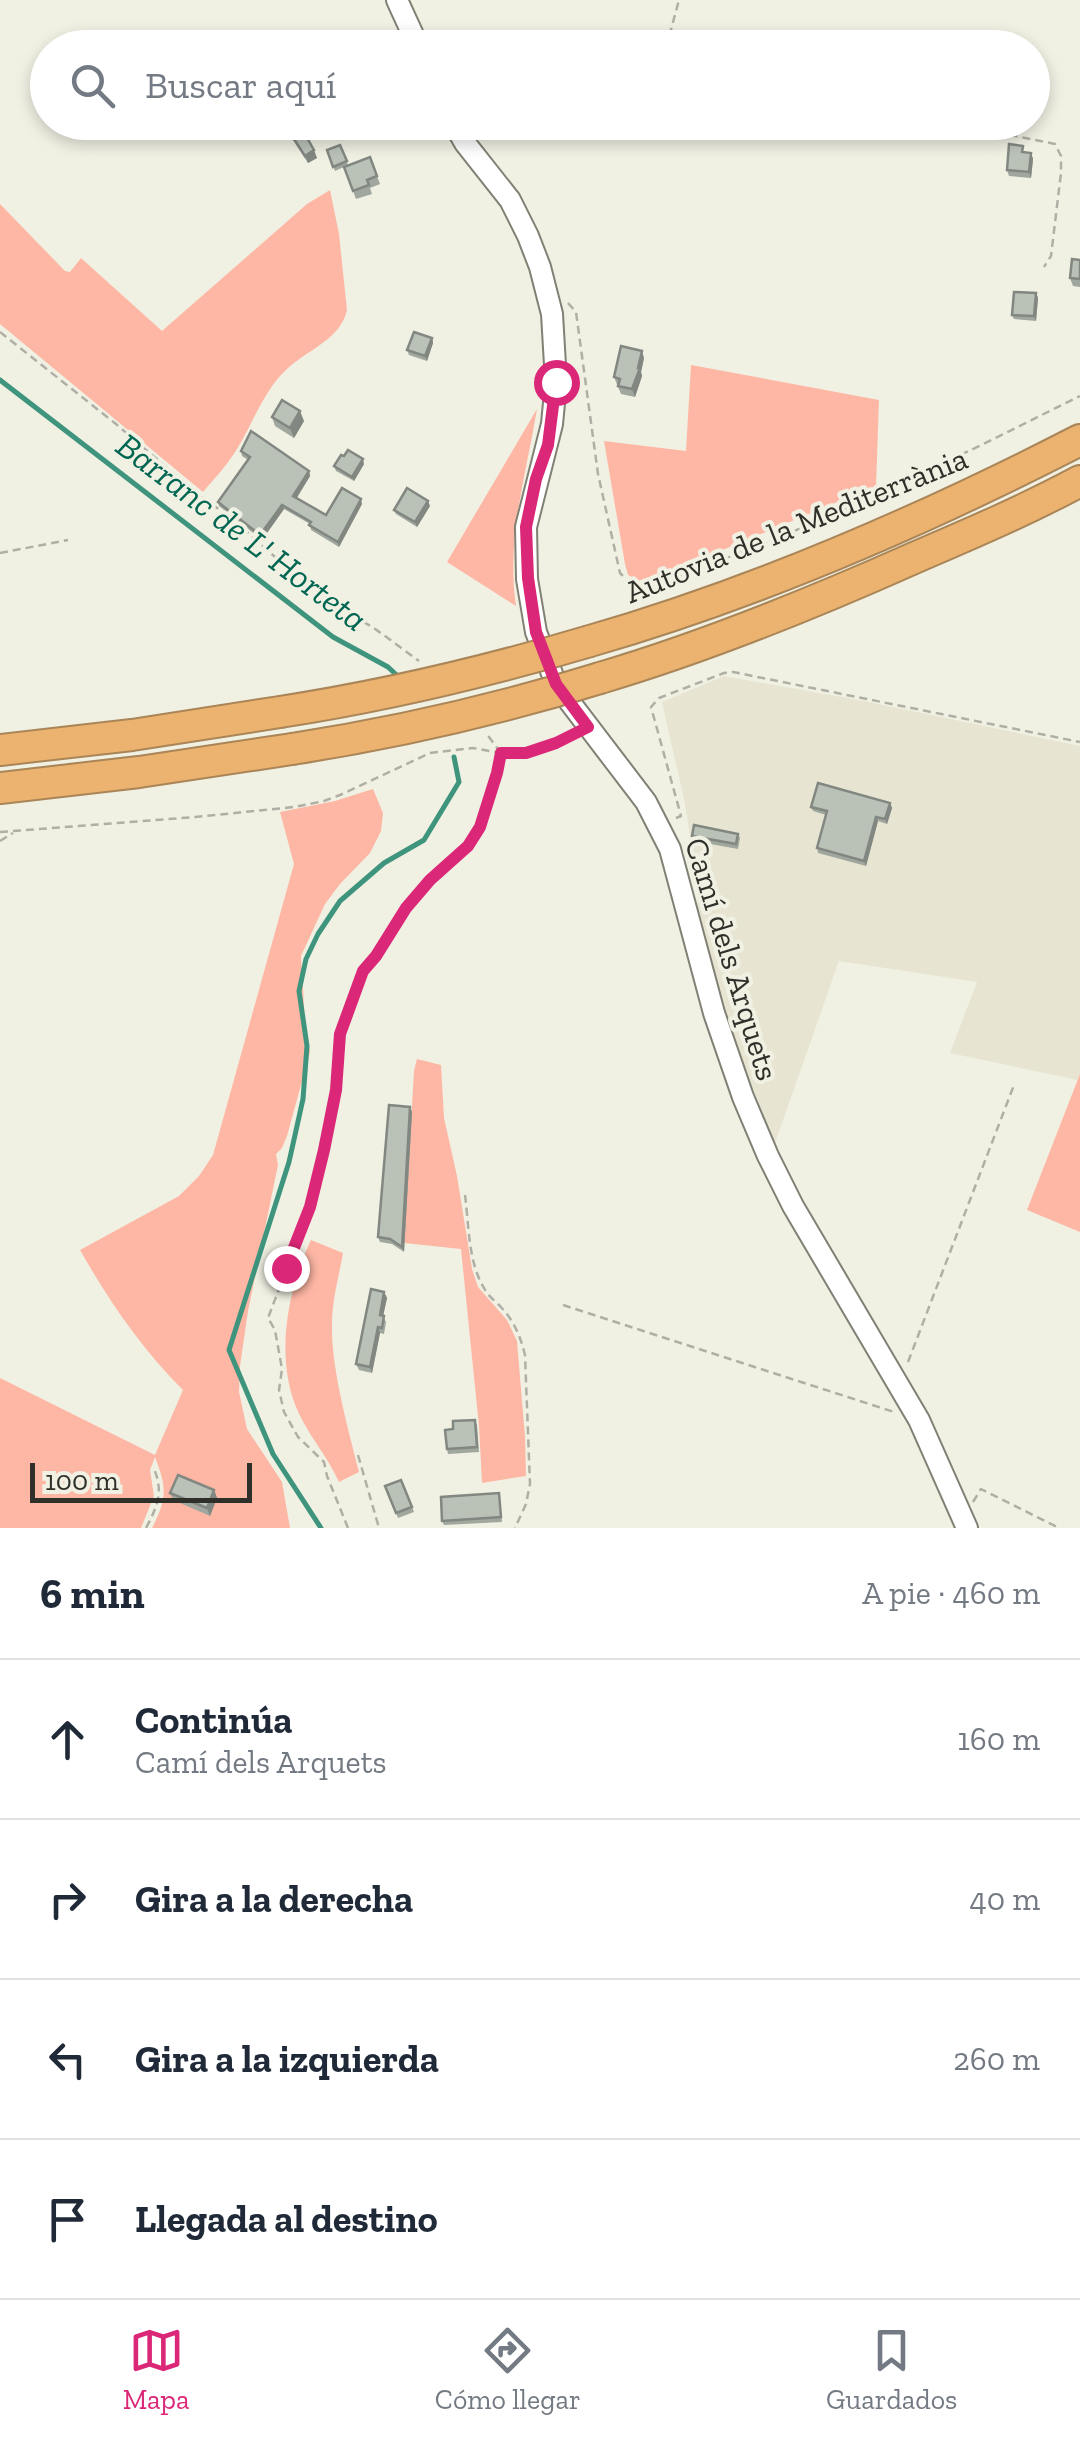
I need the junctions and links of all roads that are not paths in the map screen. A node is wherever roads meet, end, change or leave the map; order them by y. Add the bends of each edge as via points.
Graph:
1 (398, 0) edge
2 (411, 30) edge
3 (462, 140) edge
4 (1080, 440) edge
5 (1080, 482) edge
6 (0, 750) edge
7 (0, 788) edge
8 (964, 1521) edge

1 - 2 street
3 - 8 street, Camí dels Arquets via 510,200 552,314 556,382 550,434 526,527 536,632 556,684 646,802 670,849 743,1097 793,1206 919,1420
4 - 6 highway, Autovia de la Mediterrània, bridge via 824,558 646,625 522,661 324,705
5 - 7 highway, bridge via 806,606 537,697 339,742

